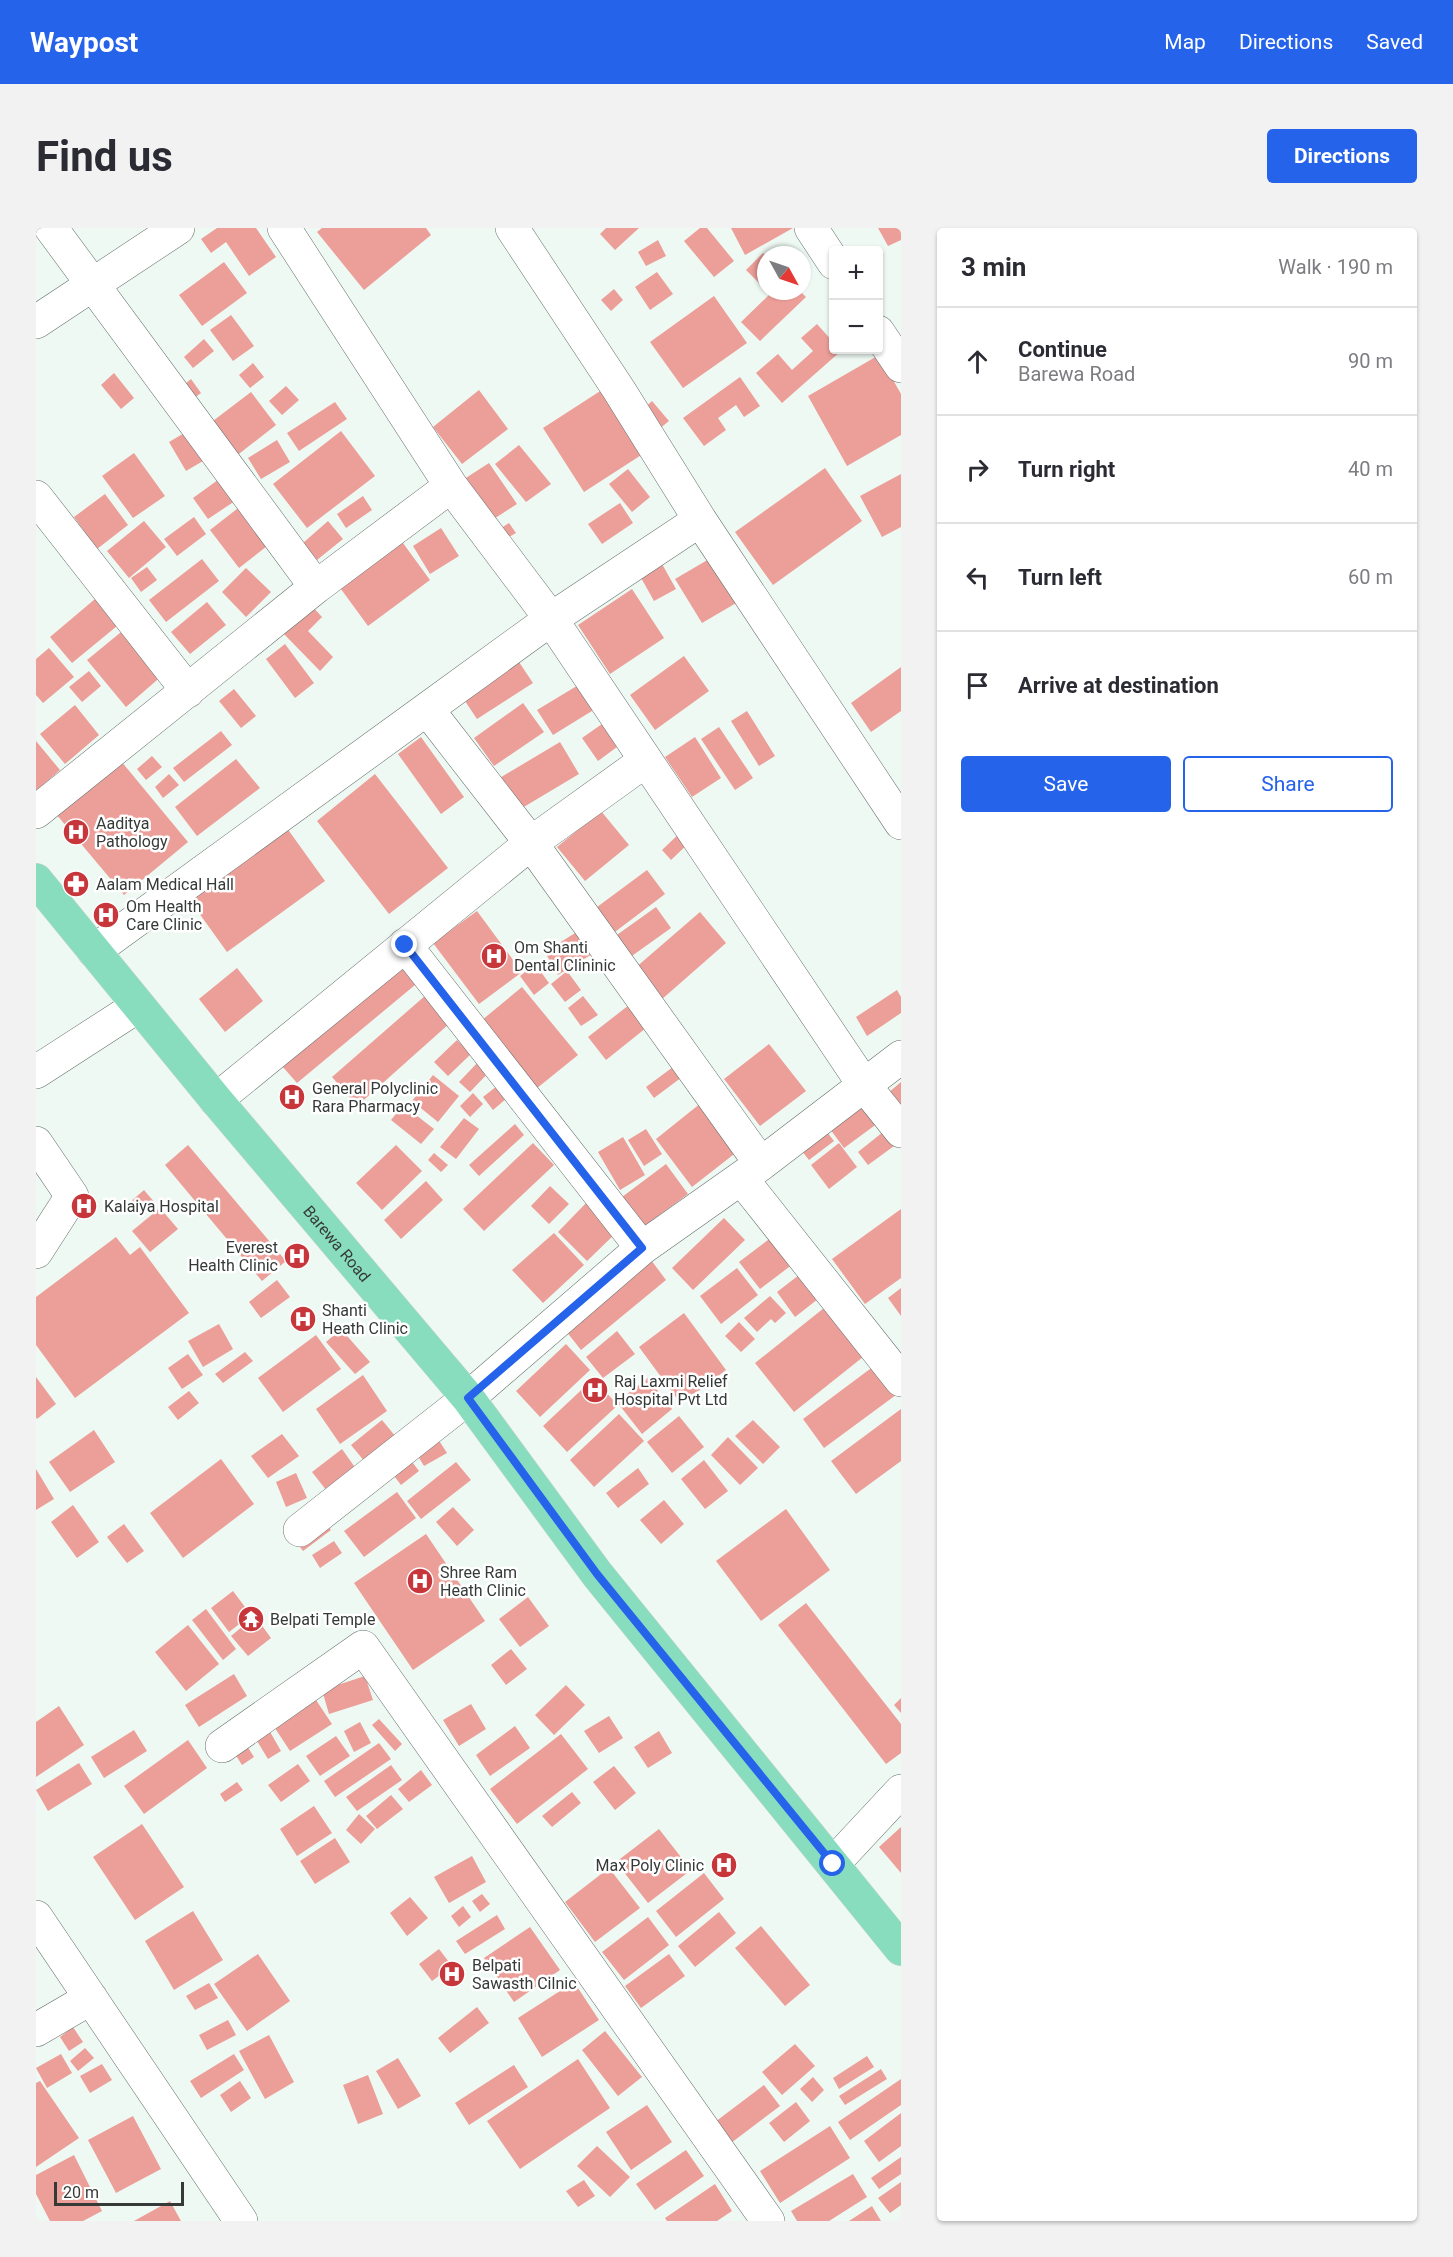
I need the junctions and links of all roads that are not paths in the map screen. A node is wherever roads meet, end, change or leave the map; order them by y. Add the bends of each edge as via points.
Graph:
1 (51, 228) edge
2 (178, 228) edge
3 (284, 228) edge
4 (512, 228) edge
5 (818, 231) edge
6 (829, 253) edge
7 (92, 286) junction
8 (36, 322) edge
9 (883, 338) edge
10 (901, 366) edge
11 (451, 486) junction
12 (36, 496) edge
13 (700, 520) junction
14 (316, 587) junction
15 (551, 620) junction
16 (188, 691) junction
17 (427, 709) junction
18 (645, 761) junction
19 (36, 812) edge
20 (901, 823) edge
21 (531, 843) junction
22 (36, 880) edge
23 (405, 945) junction
24 (94, 951) junction
25 (138, 1006) junction
26 (901, 1057) edge
27 (36, 1072) edge
28 (864, 1085) junction
29 (216, 1100) junction
30 (901, 1131) edge
31 (36, 1143) edge
32 (751, 1171) junction
33 (642, 1248) junction
34 (36, 1252) edge
35 (901, 1380) edge
36 (468, 1398) junction
37 (300, 1530) dead end
38 (222, 1746) dead end
39 (901, 1791) edge
40 (833, 1864) junction
41 (36, 1917) edge
42 (901, 1949) edge
43 (91, 1998) junction
44 (36, 2030) edge
45 (241, 2221) edge
46 (768, 2221) edge

1 - 7 street
2 - 7 street
3 - 11 street
4 - 13 street
5 - 6 street
7 - 8 street
7 - 14 street
9 - 10 street
11 - 14 street
11 - 15 street
12 - 16 street
13 - 15 street
13 - 20 street
14 - 16 street
15 - 17 street
15 - 18 street
16 - 19 street
17 - 21 street
17 - 24 street
18 - 21 street
18 - 28 street
21 - 23 street
21 - 32 street
22 - 24 main road, Barewa Road
23 - 29 street
23 - 33 street
24 - 25 main road, Barewa Road
25 - 27 street
25 - 29 main road, Barewa Road
26 - 28 street
28 - 30 street
28 - 32 street
29 - 36 main road, Barewa Road
31 - 34 street via 72,1196
32 - 33 street
32 - 35 street
33 - 36 street
36 - 37 street
36 - 40 main road, Barewa Road via 597,1574
38 - 46 street via 363,1647
39 - 40 street
40 - 42 main road, Barewa Road
41 - 43 street
43 - 44 street
43 - 45 street

